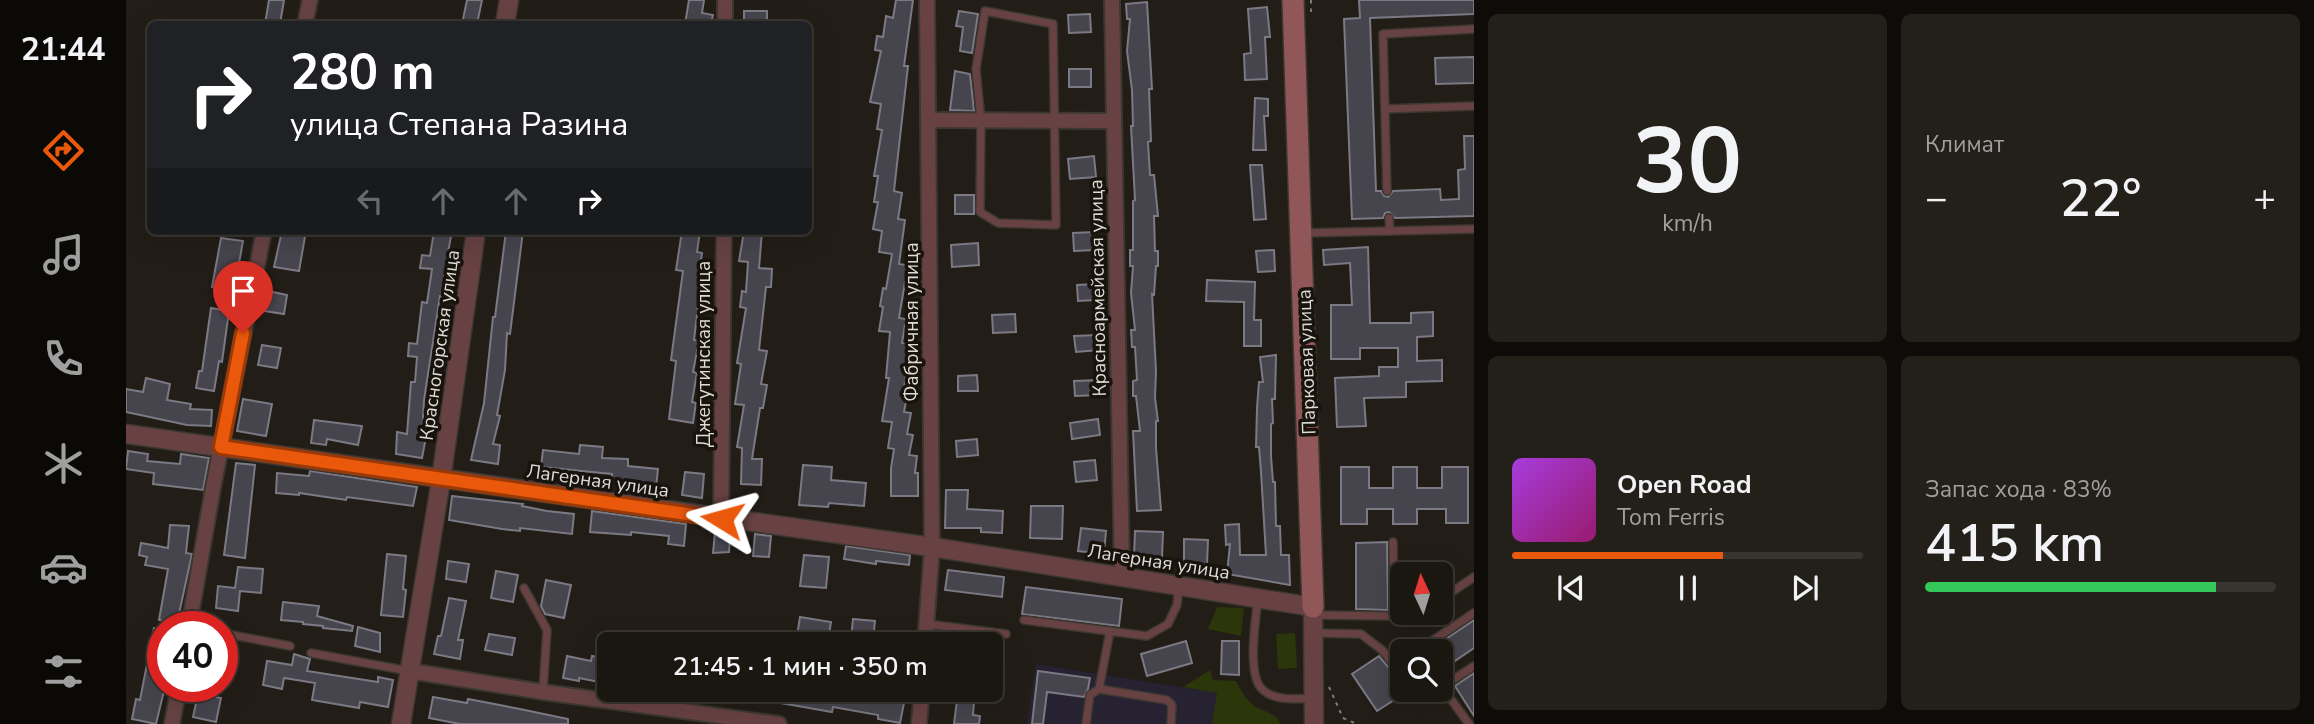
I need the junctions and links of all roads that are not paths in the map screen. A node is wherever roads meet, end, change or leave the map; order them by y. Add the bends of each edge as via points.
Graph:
1 (310, 0) edge
2 (509, 0) edge
3 (725, 0) edge
4 (927, 0) edge
5 (1112, 0) edge
6 (1293, 0) edge
7 (306, 21) edge
8 (506, 21) edge
9 (725, 21) edge
10 (1474, 29) edge
11 (1474, 106) edge
12 (1385, 109) junction
13 (928, 120) junction
14 (981, 121) junction
15 (1054, 121) junction
16 (1114, 121) junction
17 (1387, 191) dead end
18 (1389, 218) dead end
19 (1474, 229) edge
20 (1390, 231) junction
21 (1302, 233) junction
22 (263, 235) edge
23 (475, 235) edge
24 (724, 235) edge
25 (126, 434) edge
26 (221, 447) junction
27 (441, 480) junction
28 (722, 519) junction
29 (1393, 542) dead end
30 (932, 547) junction
31 (1393, 562) edge
32 (1122, 576) junction
33 (1474, 577) edge
34 (1179, 585) junction
35 (524, 588) dead end
36 (1453, 591) edge
37 (1258, 597) junction
38 (193, 611) edge
39 (1474, 613) edge
40 (1390, 616) edge
41 (1313, 618) junction
42 (1024, 620) dead end
43 (926, 624) junction
44 (1110, 631) junction
45 (926, 632) edge
46 (1006, 634) dead end
47 (238, 636) edge
48 (1436, 639) edge
49 (290, 646) dead end
50 (311, 653) dead end
51 (1390, 660) edge
52 (1474, 666) edge
53 (410, 671) junction
54 (1099, 689) junction
55 (543, 692) junction
56 (1314, 698) junction
57 (176, 702) edge
58 (921, 702) edge
59 (1317, 722) edge
60 (172, 724) edge
61 (401, 724) edge
62 (779, 724) edge
63 (919, 724) edge
64 (1086, 724) edge
65 (1171, 724) edge
66 (1469, 724) edge

1 - 7 street
2 - 8 street
3 - 9 street
4 - 13 street, Фабричная улица
5 - 16 street, Красноармейская улица
6 - 21 main road, Парковая улица
10 - 12 lane via 1383,34
11 - 12 lane
12 - 17 lane
13 - 14 street
13 - 30 street, Фабричная улица
14 - 15 street
14 - 15 lane via 980,212 998,223 1056,225
14 - 15 lane via 976,69 985,11 1053,24
15 - 16 street
16 - 32 street, Красноармейская улица
18 - 20 lane
19 - 20 lane
20 - 21 lane
21 - 41 main road, Парковая улица
22 - 26 street
23 - 27 street, Красногорская улица
24 - 28 street, Джегутинская улица
25 - 26 street, Лагерная улица
26 - 27 street, Лагерная улица
26 - 38 street
27 - 28 street, Лагерная улица
27 - 53 street, Красногорская улица
28 - 30 street, Лагерная улица
29 - 31 lane
30 - 32 street, Лагерная улица
30 - 43 street, Фабричная улица
32 - 34 street, Лагерная улица
33 - 36 lane
34 - 37 street, Лагерная улица
34 - 44 lane via 1177,606 1168,624 1147,636
35 - 55 lane via 547,630
37 - 41 street, Лагерная улица
37 - 56 lane via 1254,653 1258,685 1273,696
39 - 48 lane
40 - 41 lane
41 - 51 lane via 1362,634
41 - 56 street, Парковая улица
42 - 44 lane
43 - 45 street, Фабричная улица
43 - 46 lane
44 - 54 lane
47 - 49 lane
50 - 53 lane
52 - 66 lane via 1442,687
53 - 55 street
53 - 61 street, Красногорская улица
54 - 64 lane via 1090,695
54 - 65 lane via 1167,700 1172,705
55 - 62 street
56 - 59 street, Парковая улица
57 - 60 street
58 - 63 street

